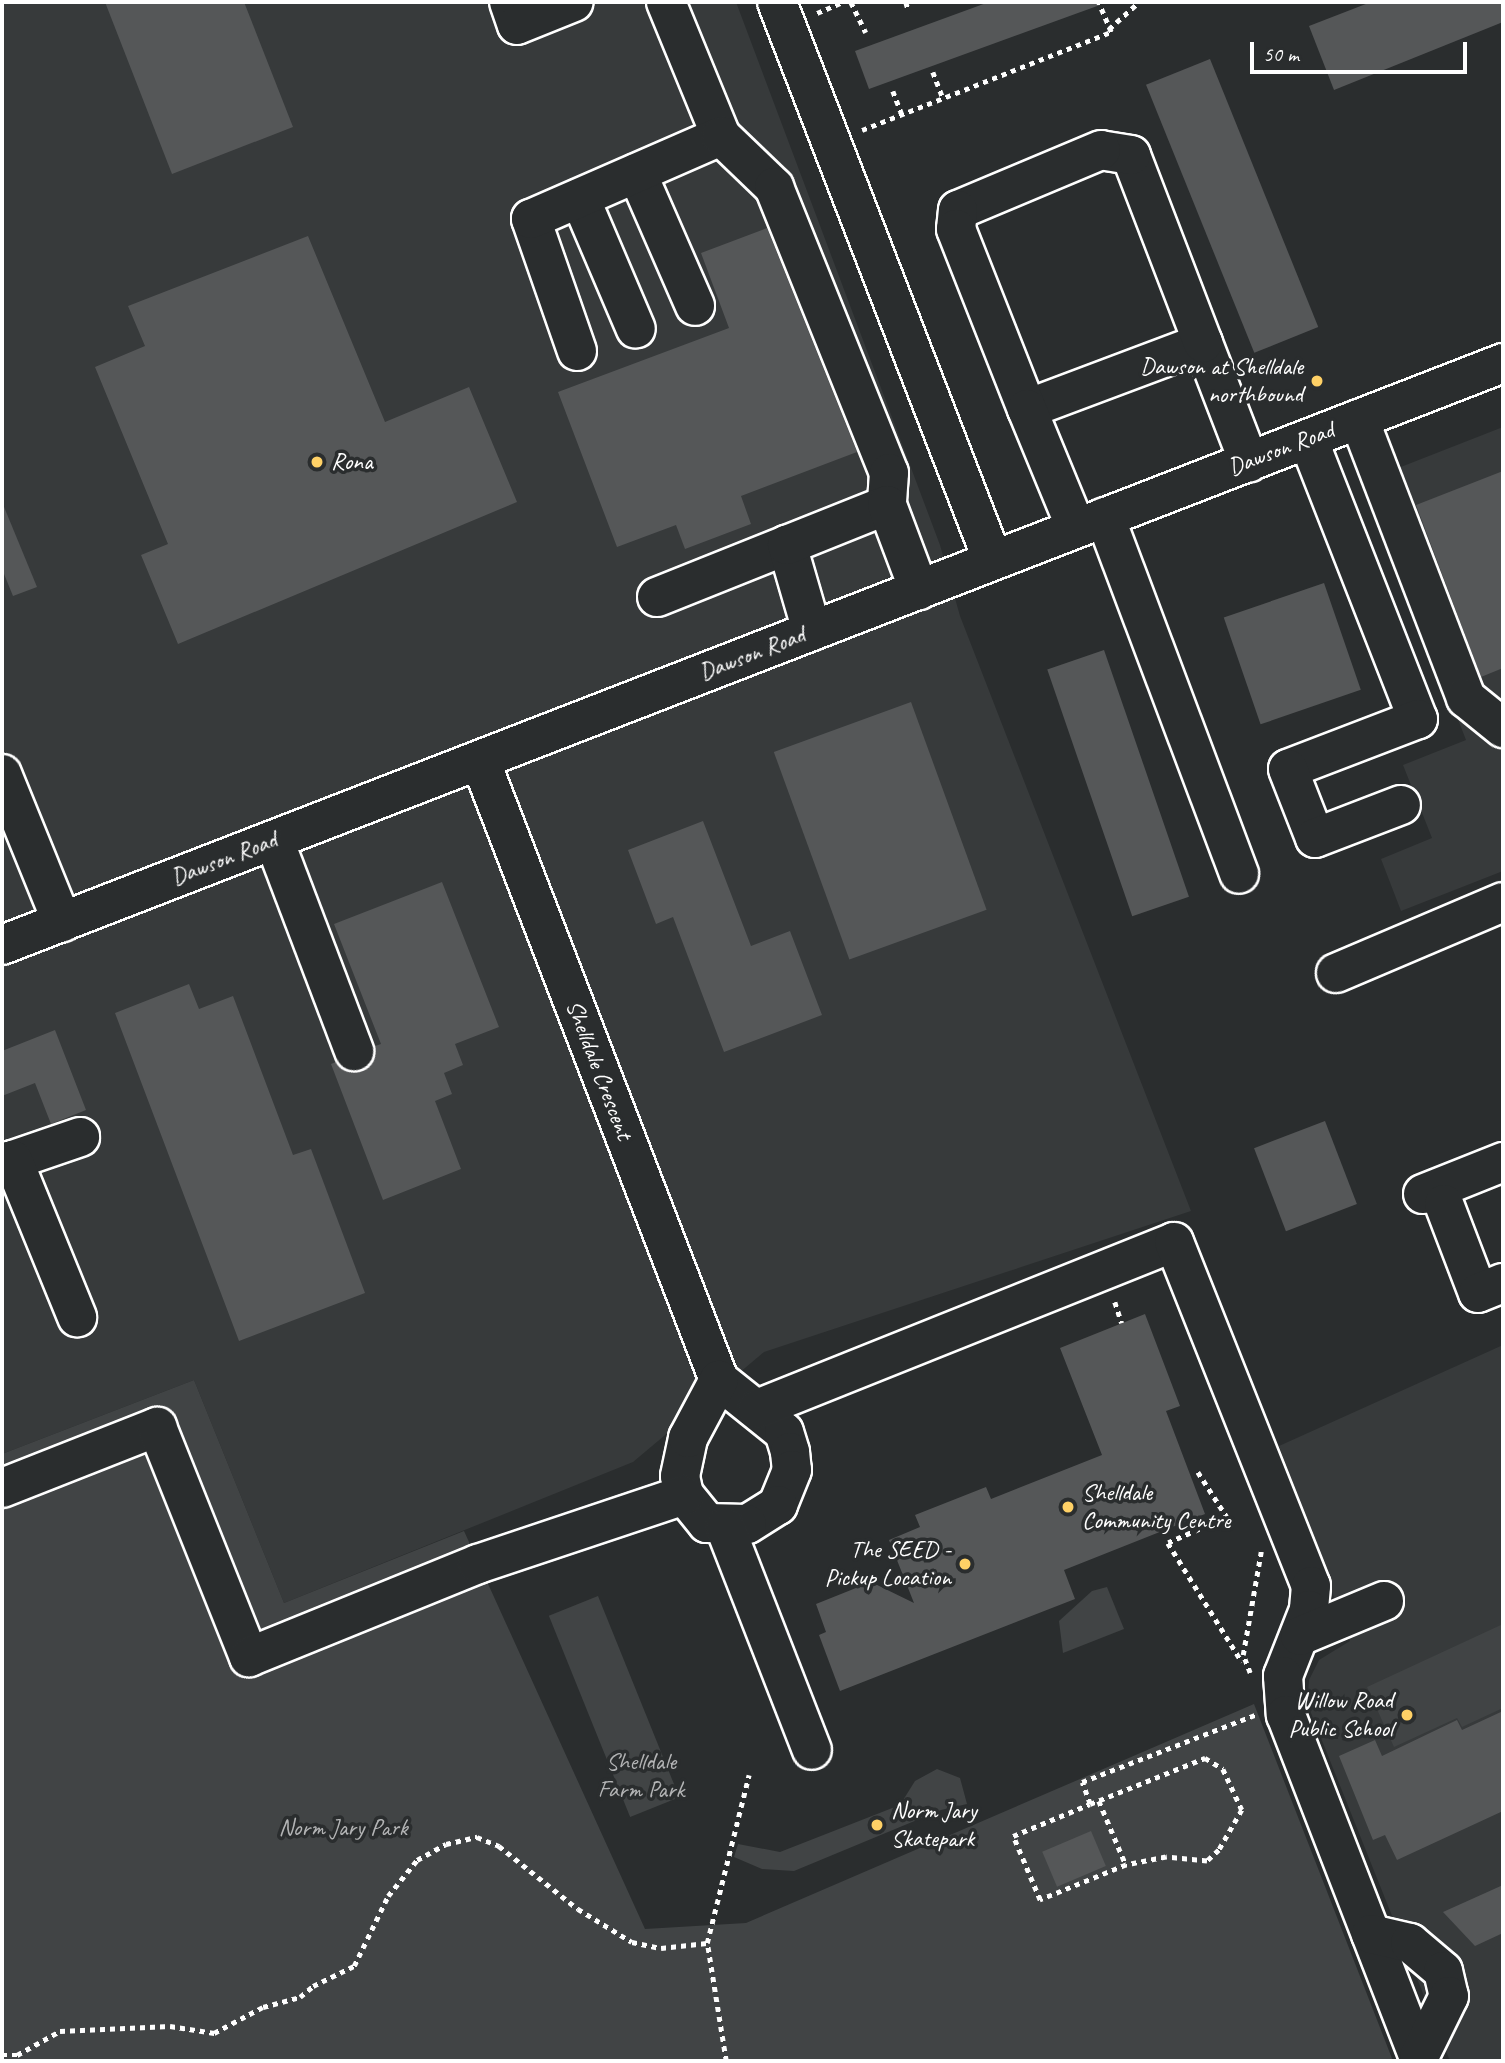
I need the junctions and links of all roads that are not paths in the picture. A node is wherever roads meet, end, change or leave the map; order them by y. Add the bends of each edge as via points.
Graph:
1 (509, 2) edge
2 (574, 2) edge
3 (666, 2) edge
4 (777, 2) edge
5 (721, 136) junction
6 (637, 173) junction
7 (580, 198) junction
8 (695, 306) dead end
9 (636, 328) dead end
10 (1203, 343) junction
11 (577, 351) dead end
12 (1503, 363) edge
13 (1027, 409) junction
14 (1359, 419) junction
15 (1308, 439) junction
16 (1249, 462) junction
17 (887, 505) junction
18 (1091, 523) junction
19 (787, 545) junction
20 (993, 561) junction
21 (919, 590) junction
22 (657, 597) dead end
23 (812, 631) junction
24 (1503, 728) edge
25 (480, 760) junction
26 (2, 774) edge
27 (1401, 805) dead end
28 (12, 830) edge
29 (274, 840) junction
30 (1239, 874) dead end
31 (1503, 902) edge
32 (62, 922) junction
33 (2, 946) edge
34 (1336, 973) dead end
35 (354, 1051) dead end
36 (79, 1138) dead end
37 (8, 1161) edge
38 (1503, 1162) edge
39 (1503, 1283) edge
40 (77, 1317) dead end
41 (719, 1380) junction
42 (757, 1409) junction
43 (2, 1488) edge
44 (684, 1495) junction
45 (725, 1527) junction
46 (1384, 1601) dead end
47 (1300, 1636) junction
48 (812, 1750) dead end
49 (1371, 1934) junction
50 (1419, 2059) edge

1 - 2 street via 517,25
3 - 5 street
4 - 20 street
5 - 6 street
5 - 17 street via 774,187 889,473
6 - 7 street
6 - 8 street
7 - 9 street
7 - 11 street via 531,219
10 - 13 street
10 - 13 street via 1131,155 1101,150 958,211 956,229
10 - 16 street
12 - 14 street, Dawson Road
13 - 18 street
14 - 15 street, Dawson Road
14 - 24 street via 1466,698
15 - 16 street, Dawson Road
15 - 27 street via 1418,719 1288,769 1315,838
16 - 18 street, Dawson Road
17 - 19 street
17 - 21 street
18 - 20 street, Dawson Road
18 - 30 street
19 - 22 street
19 - 23 street
20 - 21 street, Dawson Road
21 - 23 street, Dawson Road
23 - 25 street, Dawson Road
25 - 29 street, Dawson Road
25 - 41 street, Shelldale Crescent
26 - 28 street
28 - 32 street
29 - 32 street, Dawson Road
29 - 35 street
31 - 34 street
32 - 33 street, Dawson Road
36 - 37 street
37 - 40 street
38 - 39 street via 1434,1199 1478,1293
41 - 42 street
41 - 44 street via 688,1438 680,1476
42 - 45 street via 784,1433 791,1461 787,1487 778,1505 761,1517
42 - 47 street via 1174,1242 1311,1586 1310,1610
43 - 44 street via 157,1427 249,1657 478,1564
44 - 45 street via 708,1523
45 - 48 street
46 - 47 street
47 - 49 street via 1283,1676 1286,1715
49 - 50 street
49 - 50 street via 1410,1942 1443,1972 1449,1996

